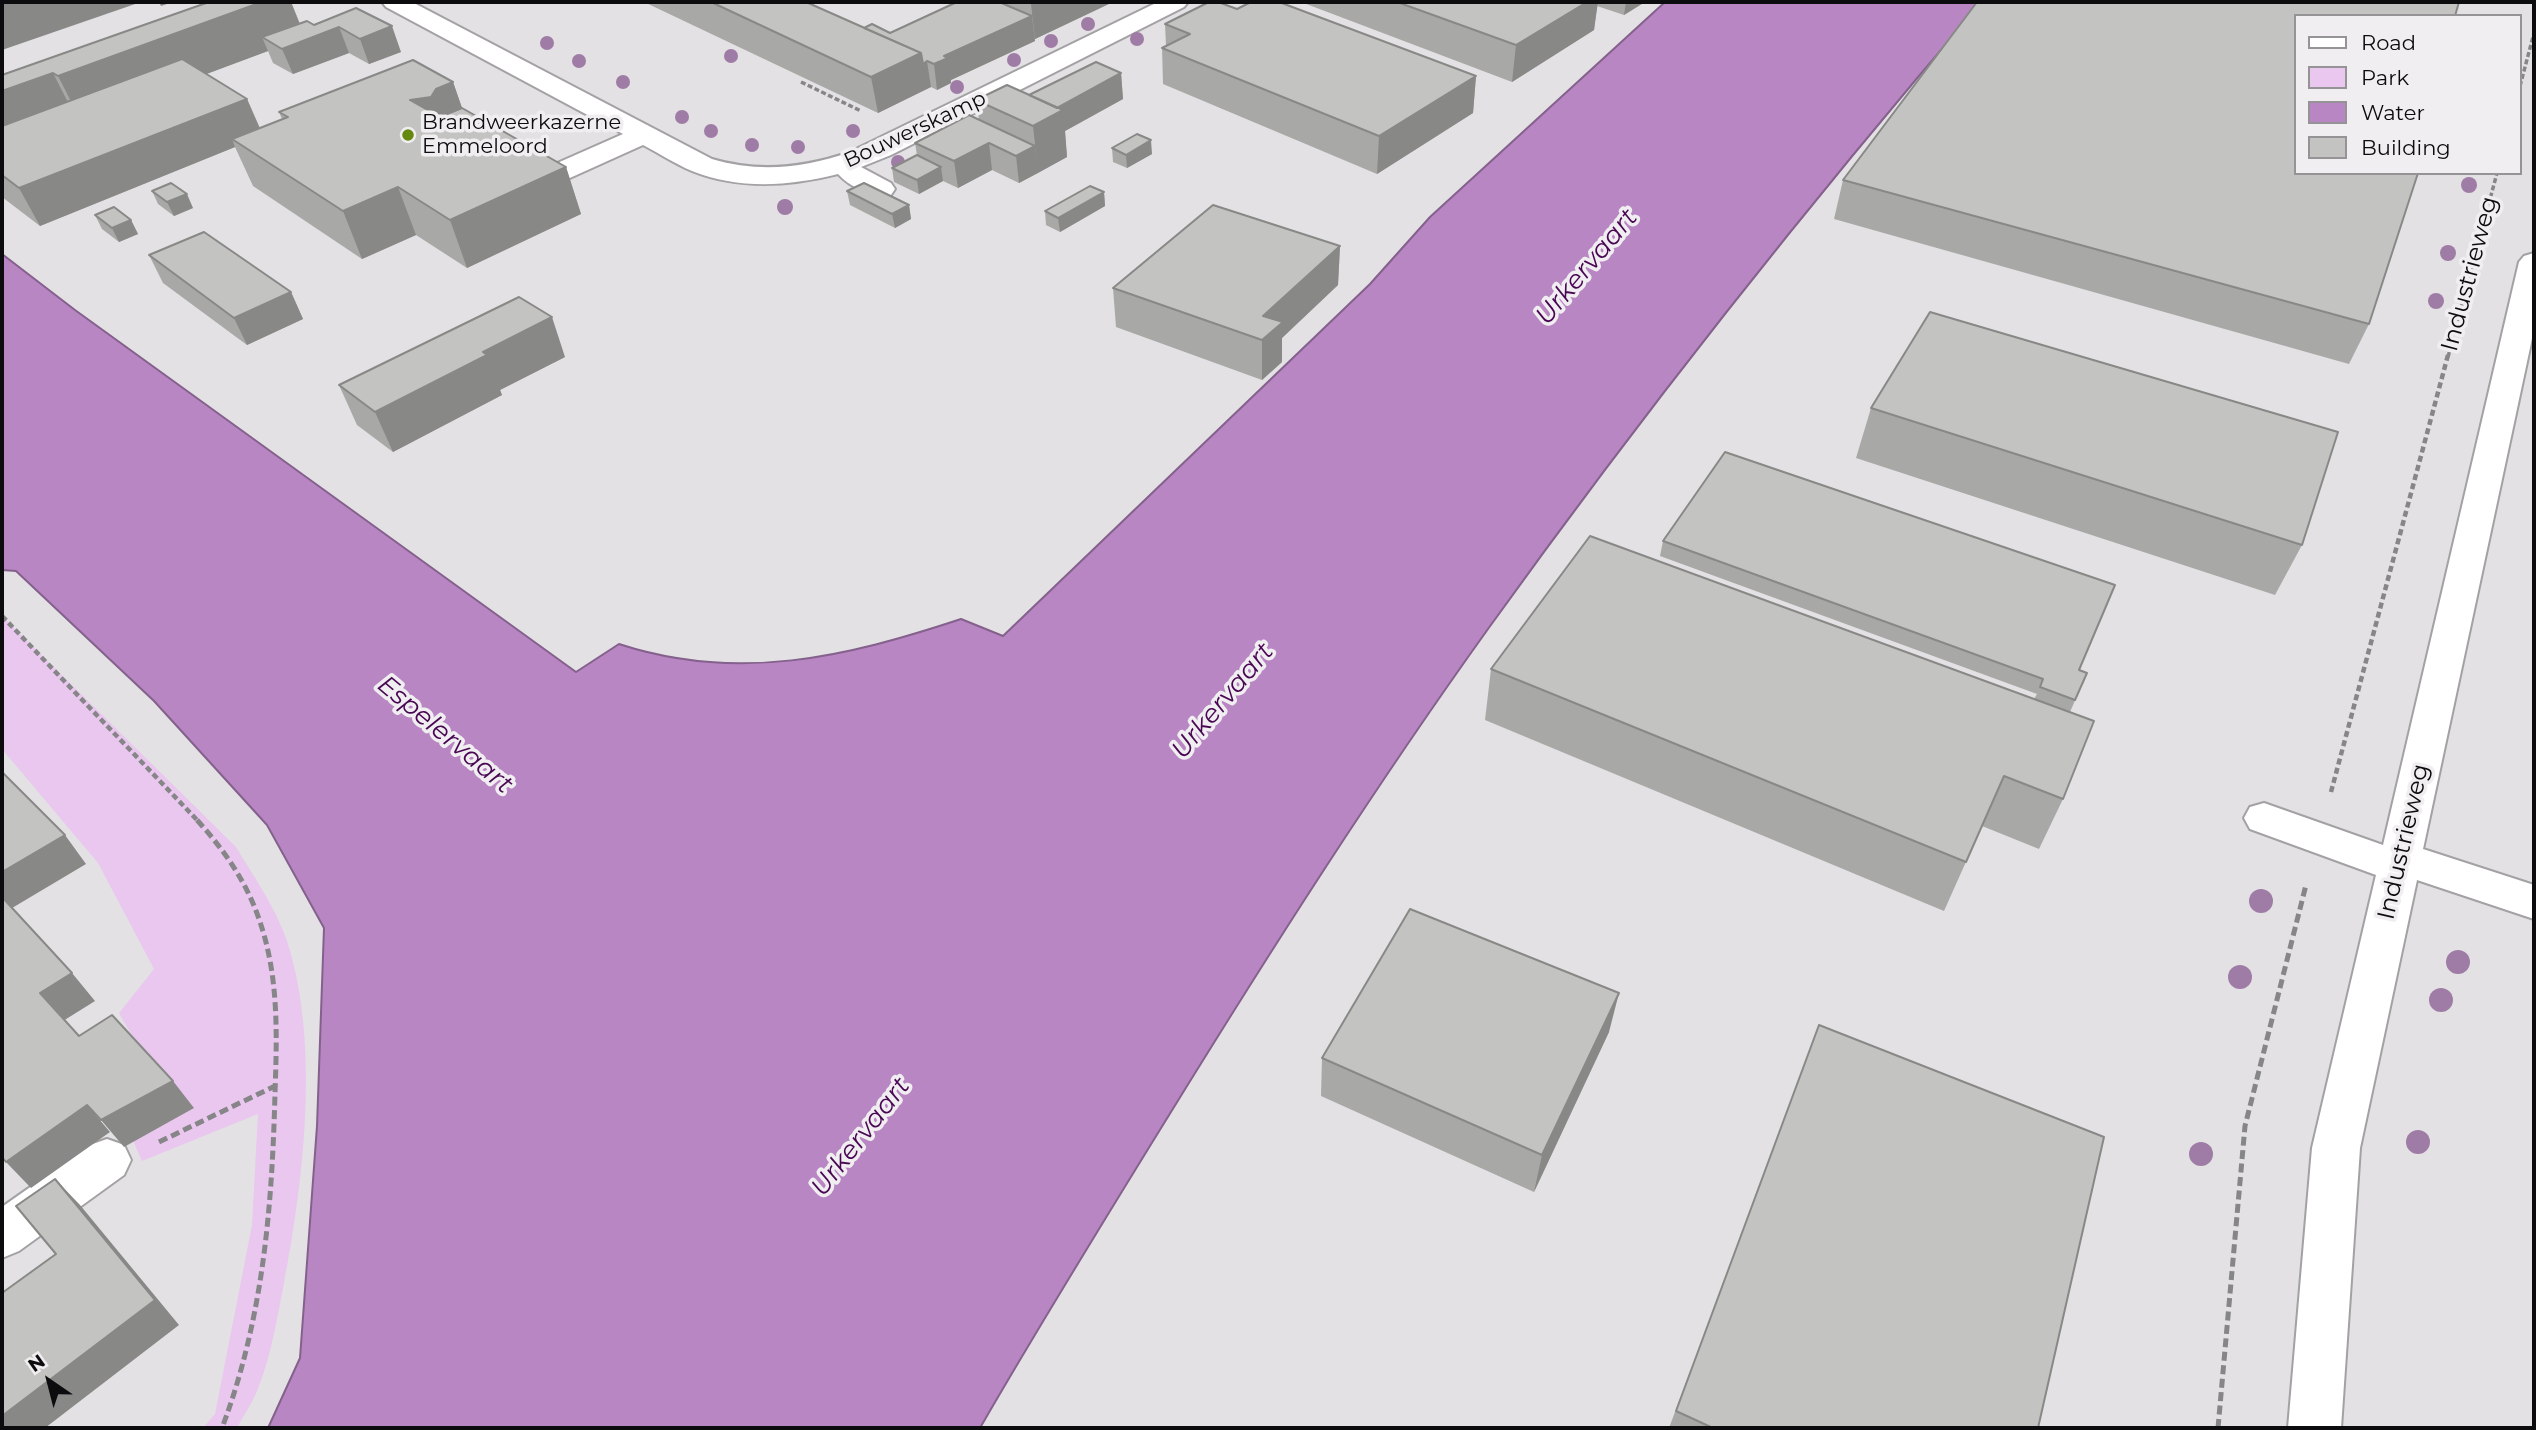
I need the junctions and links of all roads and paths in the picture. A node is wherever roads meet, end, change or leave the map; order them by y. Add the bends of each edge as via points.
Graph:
1 (394, 2) edge
2 (1176, 2) edge
3 (2534, 33) edge
4 (2522, 78) edge
5 (801, 82) edge
6 (552, 85) junction
7 (522, 98) dead end
8 (870, 115) edge
9 (645, 134) junction
10 (844, 164) junction
11 (2496, 175) edge
12 (531, 185) edge
13 (881, 189) edge
14 (2534, 262) edge
15 (2, 616) edge
16 (2330, 796) dead end
17 (2264, 818) dead end
18 (2400, 862) junction
19 (2306, 884) dead end
20 (2534, 902) edge
21 (275, 1086) junction
22 (155, 1145) dead end
23 (107, 1160) dead end
24 (2, 1234) edge
25 (222, 1428) edge
26 (2218, 1428) edge
27 (2314, 1428) edge

1 - 6 street, Bouwerskamp
2 - 10 street, Bouwerskamp
3 - 4 path
5 - 8 path
6 - 7 street
6 - 9 street, Bouwerskamp
9 - 10 street, Bouwerskamp via 702,165 735,174 795,176
9 - 12 street
10 - 13 street
11 - 16 path, Industrieweg
14 - 18 street, Industrieweg
15 - 21 path via 156,776 241,878 269,957 278,1023
17 - 18 street
18 - 20 street
18 - 27 street, Industrieweg via 2336,1148
19 - 26 path via 2245,1126
21 - 22 path
21 - 25 path via 274,1145 259,1293 237,1392
23 - 24 street

